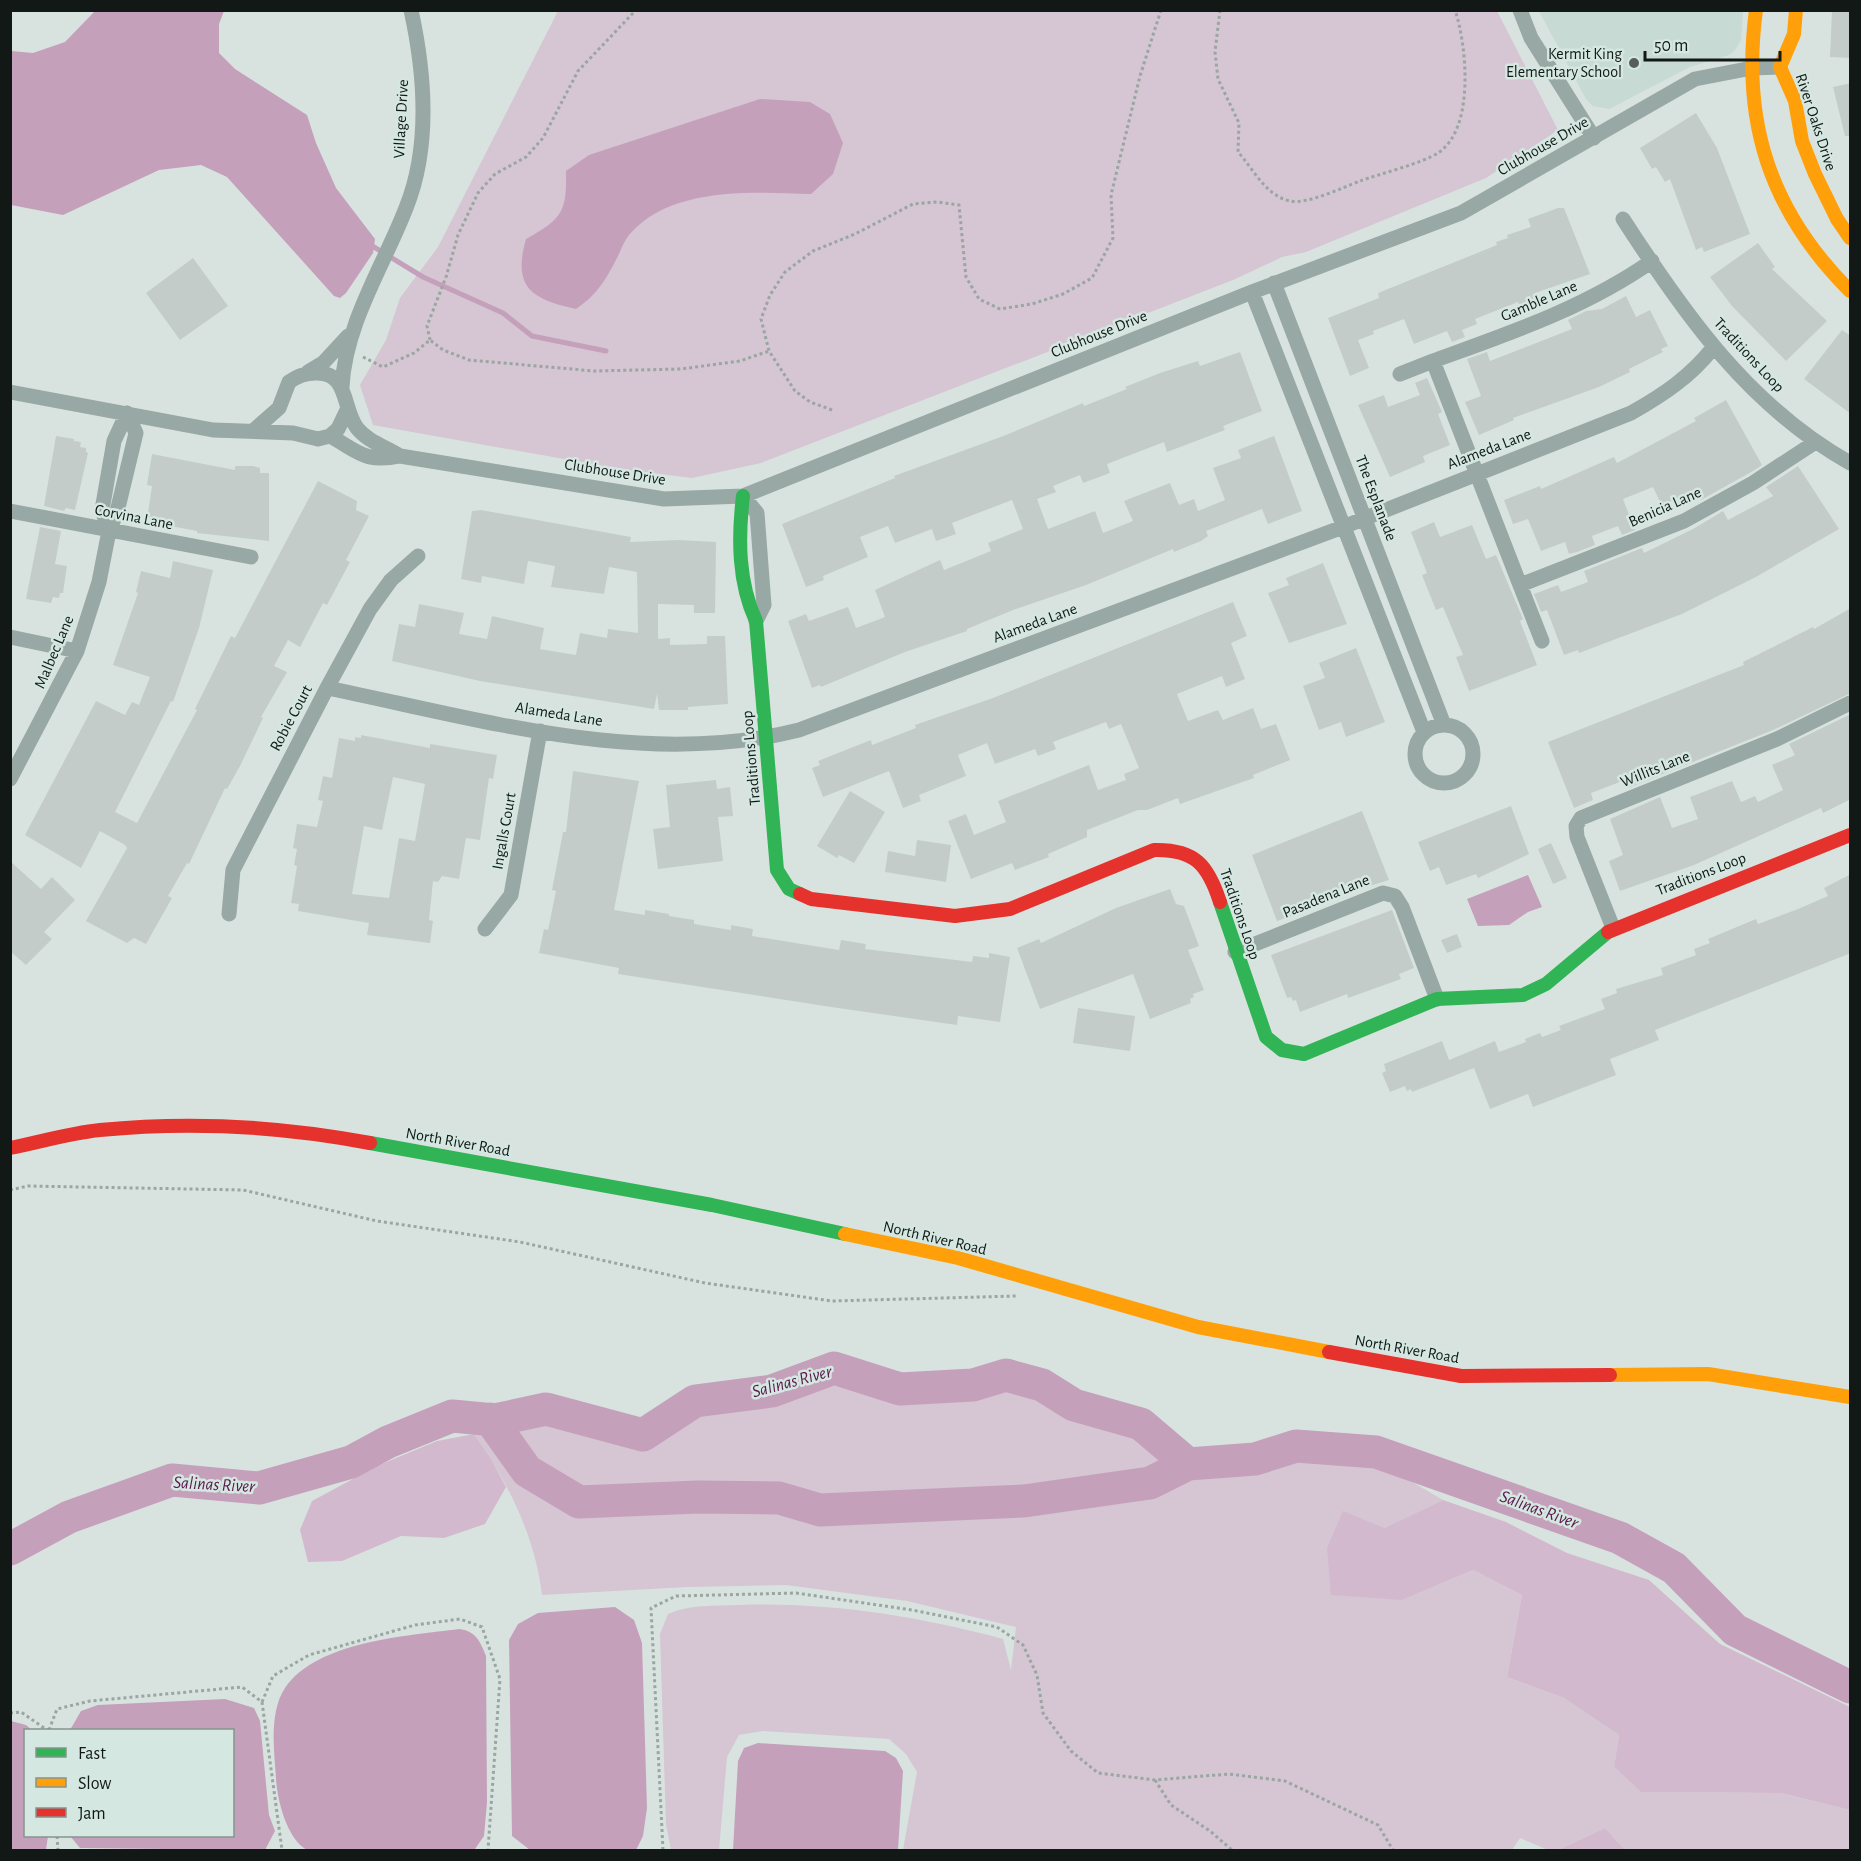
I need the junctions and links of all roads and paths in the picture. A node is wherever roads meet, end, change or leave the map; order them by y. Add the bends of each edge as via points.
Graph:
1 (411, 10) edge
2 (636, 10) edge
3 (1161, 10) edge
4 (1220, 10) edge
5 (1455, 10) edge
6 (1520, 10) edge
7 (1756, 10) edge
8 (1796, 10) edge
9 (1780, 67) junction
10 (1752, 68) junction
11 (1594, 138) junction
12 (1623, 219) dead end
13 (1851, 238) edge
14 (1652, 261) junction
15 (1274, 283) junction
16 (1851, 291) edge
17 (1252, 292) junction
18 (355, 326) junction
19 (430, 340) junction
20 (1300, 348) junction
21 (1713, 348) junction
22 (769, 351) junction
23 (362, 356) dead end
24 (1277, 358) junction
25 (1433, 361) junction
26 (307, 373) junction
27 (1400, 374) dead end
28 (342, 387) junction
29 (10, 392) edge
30 (279, 408) junction
31 (348, 410) junction
32 (832, 410) dead end
33 (127, 413) junction
34 (253, 431) junction
35 (293, 433) junction
36 (330, 436) junction
37 (1814, 443) junction
38 (400, 456) junction
39 (1851, 463) edge
40 (1478, 473) junction
41 (743, 496) junction
42 (10, 512) edge
43 (1364, 518) junction
44 (1343, 527) junction
45 (109, 531) junction
46 (418, 556) dead end
47 (251, 557) dead end
48 (1520, 585) junction
49 (756, 621) joint
50 (10, 637) edge
51 (1542, 642) dead end
52 (77, 651) junction
53 (327, 688) junction
54 (1851, 703) edge
55 (1444, 725) junction
56 (540, 731) junction
57 (1424, 732) junction
58 (767, 738) junction
59 (10, 779) edge
60 (1851, 835) edge
61 (229, 914) dead end
62 (484, 928) dead end
63 (1613, 928) junction
64 (1234, 952) junction
65 (1437, 999) junction
66 (10, 1148) edge
67 (10, 1190) edge
68 (1028, 1296) dead end
69 (1851, 1397) edge
70 (262, 1702) junction
71 (10, 1713) edge
72 (45, 1729) edge
73 (49, 1729) edge
74 (1155, 1780) junction
75 (282, 1851) edge
76 (488, 1851) edge
77 (663, 1851) edge
78 (1232, 1851) edge
79 (1393, 1851) edge

1 - 18 street, Village Drive via 424,89 421,152 408,205
2 - 19 path via 578,71 543,138 525,157 495,174 478,193 458,235 427,326
3 - 22 path via 1140,76 1111,195 1113,238 1092,278 1063,294 1000,309 979,299 966,277 959,205 913,204 813,251 785,272 761,319
4 - 5 path via 1217,70 1239,123 1238,152 1270,193 1292,202 1326,194 1438,153 1454,137 1464,82 1463,35
6 - 11 street via 1531,38
7 - 10 street
8 - 9 street, River Oaks Drive via 1794,34
9 - 10 street, Clubhouse Drive
9 - 13 street, River Oaks Drive via 1795,101 1802,141 1815,174
10 - 11 street, Clubhouse Drive via 1695,79
10 - 16 street via 1756,114 1775,185 1818,258
11 - 15 street, Clubhouse Drive via 1461,213
12 - 14 street, Traditions Loop
14 - 21 street, Traditions Loop
14 - 25 street, Gamble Lane via 1581,304
15 - 17 street, Clubhouse Drive
15 - 20 street, The Esplanade
17 - 24 street
17 - 41 street, Clubhouse Drive
18 - 26 street, Village Drive via 323,363
18 - 28 street, Village Drive
19 - 22 path via 469,360 594,371 681,369 740,361
19 - 23 path via 414,353 383,367
20 - 24 street
20 - 43 street, The Esplanade
21 - 37 street, Traditions Loop via 1758,396
21 - 40 street, Alameda Lane via 1698,367 1665,394 1631,413
22 - 32 path via 795,391
24 - 44 street
25 - 27 street, Gamble Lane
25 - 40 street
26 - 28 street via 332,375
26 - 30 street via 289,382
28 - 31 street, Clubhouse Drive
29 - 33 street, Clubhouse Drive
30 - 34 street
30 - 35 street
31 - 36 street
31 - 38 street, Clubhouse Drive via 362,434
33 - 34 street, Clubhouse Drive via 213,430
33 - 45 street, Malbec Lane via 114,441 102,510
34 - 35 street, Clubhouse Drive
35 - 36 street, Clubhouse Drive via 307,438
36 - 38 street, Clubhouse Drive via 365,456 379,460
37 - 39 street, Traditions Loop
37 - 48 street, Benicia Lane via 1684,521
38 - 41 street, Clubhouse Drive via 664,499
40 - 43 street, Alameda Lane
40 - 48 street
41 - 49 street, Traditions Loop via 756,513 764,605
42 - 45 street, Corvina Lane
43 - 44 street, Alameda Lane
43 - 55 street, The Esplanade
44 - 57 street
44 - 58 street, Alameda Lane via 799,730
45 - 47 street, Corvina Lane
45 - 52 street, Malbec Lane via 99,582
46 - 53 street, Robie Court via 391,580 370,609
48 - 51 street
49 - 58 street, Traditions Loop
50 - 52 street
52 - 59 street, Malbec Lane
53 - 56 street, Alameda Lane
53 - 61 street, Robie Court via 237,862
54 - 63 street, Willits Lane via 1777,739 1581,818 1576,826 1577,837
55 - 57 street
55 - 57 street via 1458,728 1468,738 1473,752 1470,767 1461,778 1447,783 1432,781 1418,766 1416,744
56 - 58 street, Alameda Lane via 652,745
56 - 62 street, Ingalls Court via 511,895
58 - 64 street, Traditions Loop via 777,870 789,889 811,899 954,916 1010,909 1154,850 1170,849 1200,861 1212,877
60 - 63 street, Traditions Loop
63 - 65 street, Traditions Loop via 1546,984 1523,994
64 - 65 street, Traditions Loop via 1266,1037 1282,1050 1304,1054
64 - 65 street, Pasadena Lane via 1383,893 1395,896 1402,907
66 - 69 street, North River Road via 98,1130 190,1124 265,1128 350,1139 711,1205 958,1258 1198,1328 1407,1367 1461,1376 1708,1374
67 - 68 path via 28,1186 243,1190 377,1221 520,1242 705,1283 832,1301
70 - 73 path via 242,1687 90,1701 57,1709
70 - 75 path
70 - 76 path via 273,1676 309,1655 415,1625 460,1619 482,1627 500,1679
71 - 72 path via 21,1712
74 - 77 path via 1098,1773 1071,1751 1043,1713 1037,1675 1023,1645 997,1627 796,1593 676,1596 651,1608
74 - 78 path via 1171,1804
74 - 79 path via 1229,1774 1285,1780 1378,1825

